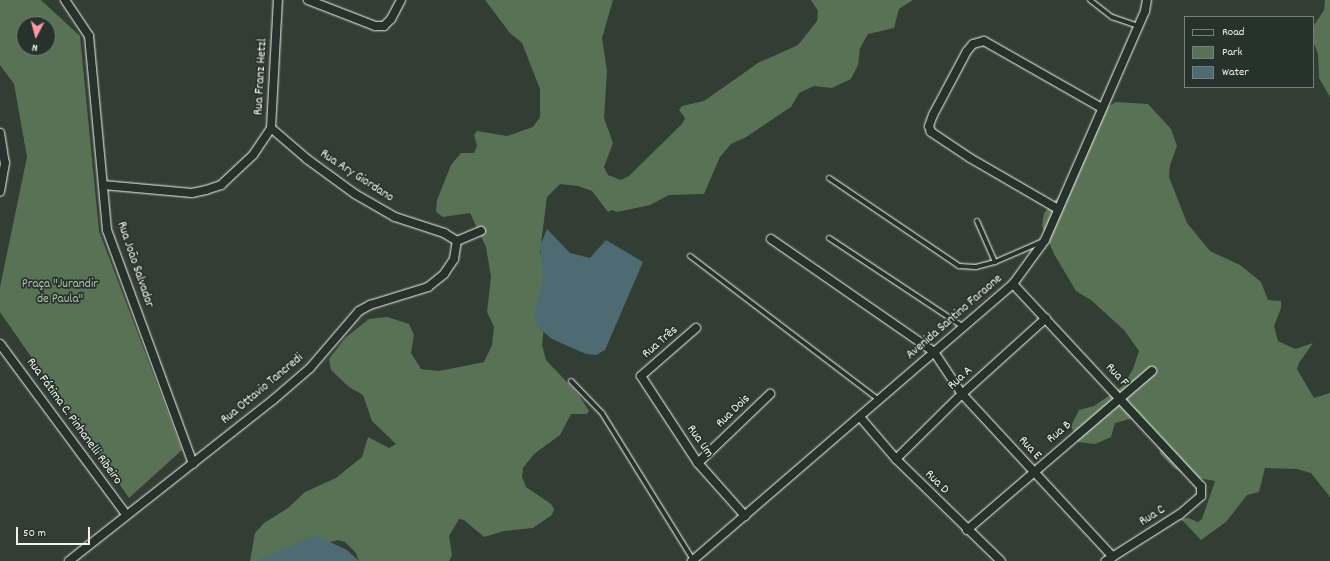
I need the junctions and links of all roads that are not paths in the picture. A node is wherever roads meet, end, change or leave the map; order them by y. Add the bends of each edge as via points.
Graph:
1 (65, 0) edge
2 (278, 0) edge
3 (308, 0) edge
4 (401, 0) edge
5 (1090, 0) edge
6 (1147, 0) edge
7 (1138, 26) junction
8 (1102, 108) junction
9 (271, 128) junction
10 (0, 133) edge
11 (829, 178) dead end
12 (103, 185) junction
13 (0, 192) edge
14 (1058, 209) junction
15 (977, 221) dead end
16 (481, 231) dead end
17 (829, 238) dead end
18 (771, 239) dead end
19 (1045, 240) junction
20 (457, 241) junction
21 (690, 256) dead end
22 (995, 262) junction
23 (1013, 284) junction
24 (1046, 318) junction
25 (962, 326) junction
26 (696, 328) dead end
27 (0, 344) edge
28 (934, 352) junction
29 (1152, 371) dead end
30 (641, 376) joint
31 (571, 381) dead end
32 (770, 394) dead end
33 (962, 394) junction
34 (1120, 398) junction
35 (879, 400) junction
36 (860, 417) junction
37 (896, 459) junction
38 (698, 463) junction
39 (193, 464) junction
40 (1033, 471) junction
41 (1201, 486) joint
42 (126, 514) junction
43 (745, 516) junction
44 (967, 530) junction
45 (1109, 559) edge
46 (70, 561) edge
47 (692, 561) edge
48 (1001, 561) edge

1 - 12 street, Rua João Salvador via 89,36
2 - 9 street, Rua Franz Hetzl
3 - 4 street via 375,26 384,26 391,19
5 - 7 lane via 1112,17
6 - 7 street, Avenida Santino Faraone
7 - 8 street, Avenida Santino Faraone
8 - 14 street, Avenida Santino Faraone
8 - 14 street via 984,42 973,44 966,51 933,115 929,126 931,132 970,158
9 - 12 street, Rua Franz Hetzl via 253,155 221,185 192,193
9 - 20 street, Rua Ary Giordano via 307,159 355,194 395,217 444,233
10 - 13 street via 5,163
11 - 22 lane via 959,266 976,267
12 - 39 street, Rua João Salvador via 106,230
14 - 19 street, Avenida Santino Faraone
15 - 22 lane
16 - 20 street
17 - 25 lane
18 - 28 street
19 - 22 lane
19 - 23 street, Avenida Santino Faraone
20 - 39 street, Rua Ottavio Tancredi via 454,259 444,274 428,287 370,304 359,311 310,368
21 - 35 lane
23 - 24 street, Rua F
23 - 25 street, Avenida Santino Faraone
24 - 33 street, Rua A
24 - 34 street, Rua F
25 - 28 street, Avenida Santino Faraone
26 - 30 street, Rua Três
27 - 42 street, Rua Fátima C. Pinhanelli Ribeiro
28 - 33 street, Rua E
28 - 35 street, Avenida Santino Faraone
29 - 34 street, Rua B
30 - 38 street, Rua Um
31 - 47 lane via 602,413
32 - 38 street, Rua Dois
33 - 37 street, Rua A
33 - 40 street, Rua E
34 - 40 street, Rua B
34 - 41 street, Rua F
35 - 36 street, Avenida Santino Faraone
36 - 37 street, Rua D
36 - 43 street, Avenida Santino Faraone
37 - 44 street, Rua D
38 - 43 street, Rua Um
39 - 42 street, Rua Ottavio Tancredi
40 - 44 street, Rua B
40 - 45 street, Rua E
41 - 45 street, Rua C via 1201,496 1180,514
42 - 46 street, Rua Ottavio Tancredi
43 - 47 street, Avenida Santino Faraone
44 - 48 street, Rua D

